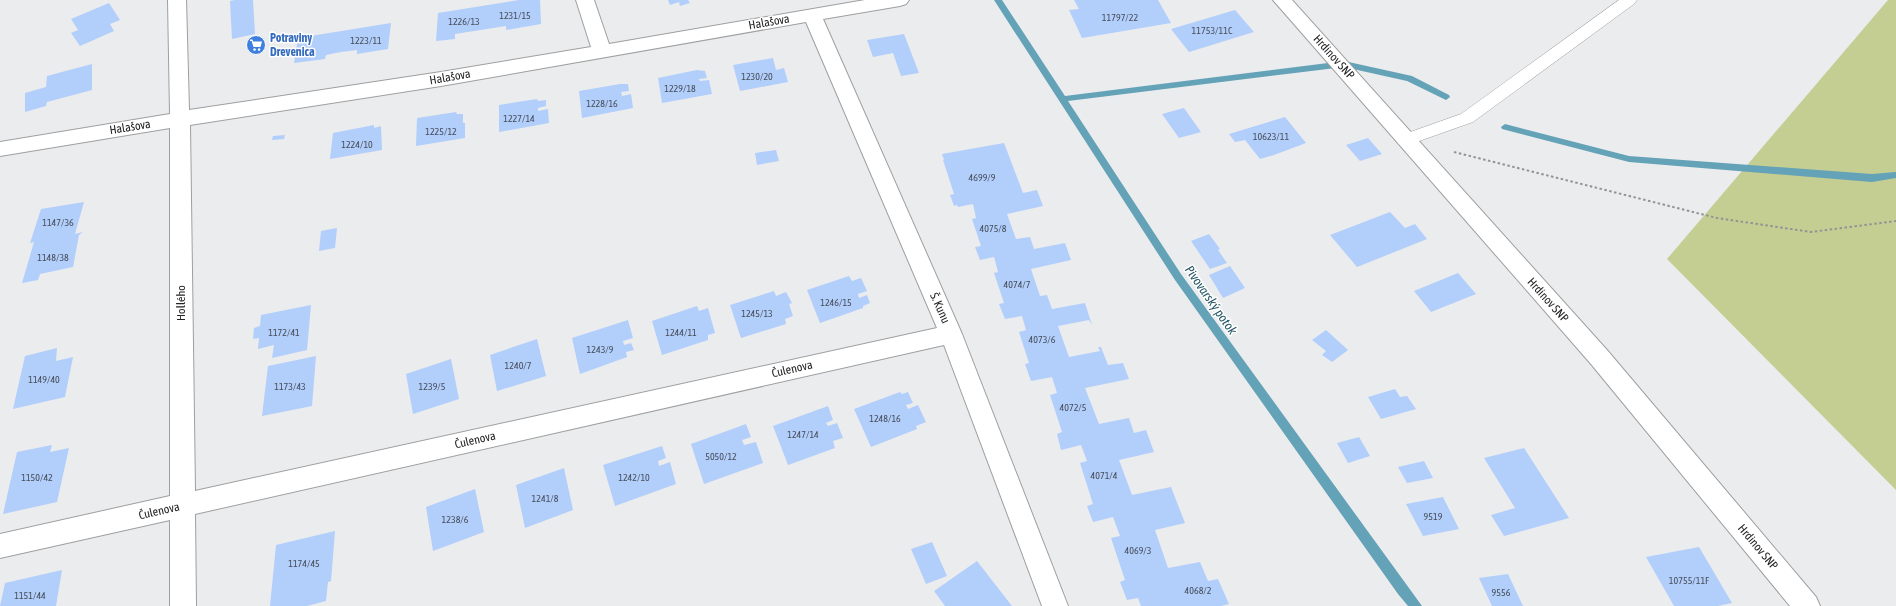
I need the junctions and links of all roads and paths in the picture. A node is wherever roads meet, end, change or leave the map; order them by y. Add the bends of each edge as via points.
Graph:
1 (177, 0) edge
2 (585, 0) edge
3 (900, 0) edge
4 (1282, 0) edge
5 (1629, 0) edge
6 (812, 15) junction
7 (602, 51) junction
8 (180, 119) junction
9 (1405, 140) junction
10 (0, 149) edge
11 (1450, 151) dead end
12 (1896, 221) edge
13 (951, 334) junction
14 (182, 505) junction
15 (0, 546) edge
16 (183, 606) edge
17 (1055, 606) edge
18 (1807, 606) edge

1 - 8 street, Hollého
2 - 7 street
3 - 6 street, Halašova
4 - 9 street, Hrdinov SNP
5 - 9 lane via 1467,118
6 - 7 street, Halašova
6 - 13 street, Š. Kunu
7 - 8 street, Halašova via 442,79
8 - 10 street, Halašova
8 - 14 street, Hollého
9 - 18 street, Hrdinov SNP via 1599,357
11 - 12 path via 1717,218 1812,232
13 - 14 street, Čulenova
13 - 17 street, Š. Kunu
14 - 15 street, Čulenova
14 - 16 street, Hollého

